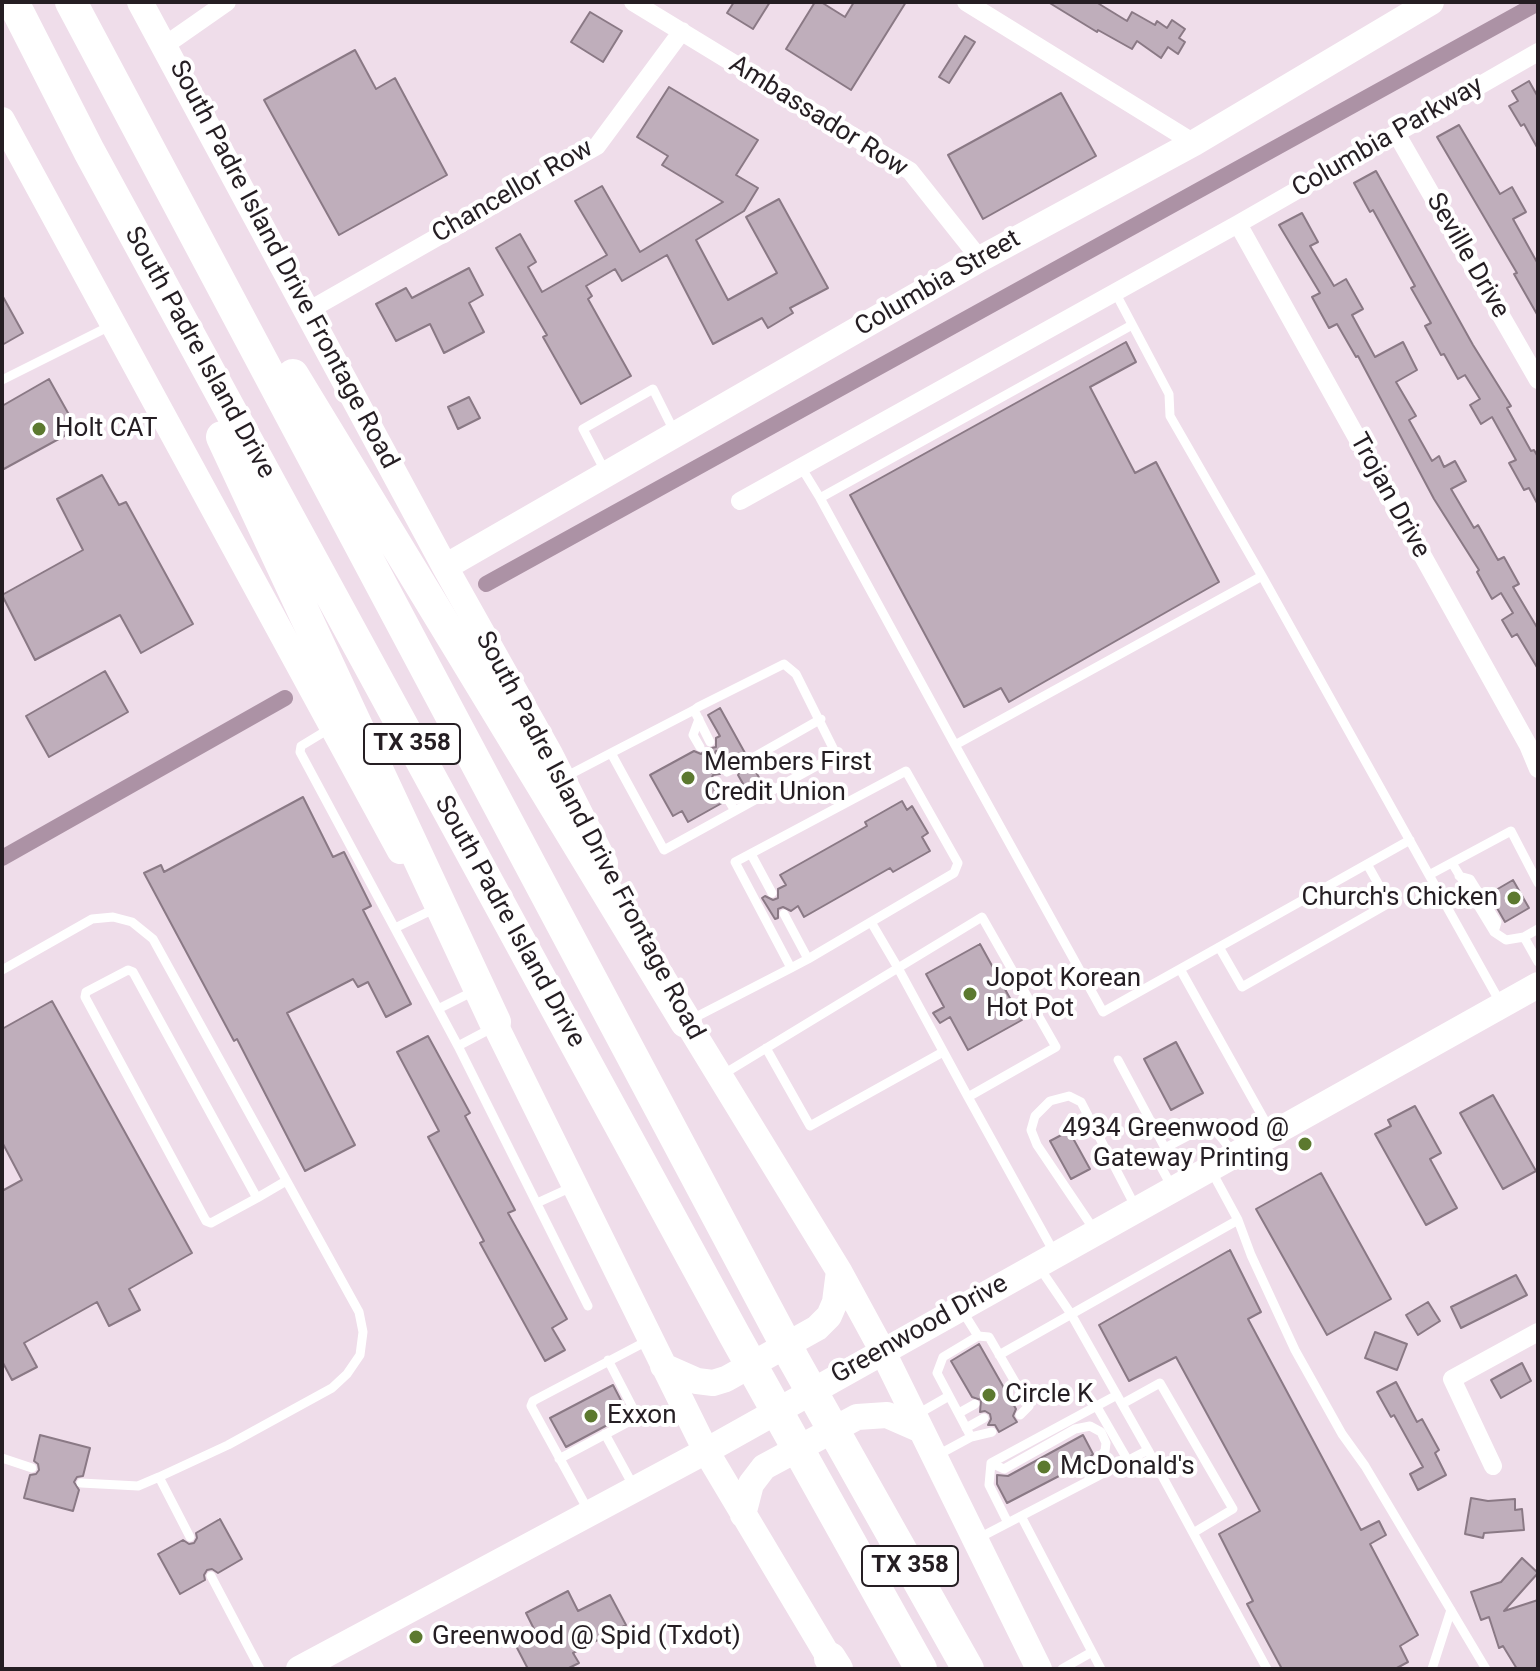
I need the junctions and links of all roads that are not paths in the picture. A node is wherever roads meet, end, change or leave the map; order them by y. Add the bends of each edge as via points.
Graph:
1 (13, 2) edge
2 (71, 2) edge
3 (140, 2) edge
4 (227, 2) edge
5 (633, 2) edge
6 (966, 2) edge
7 (1431, 2) edge
8 (682, 31) junction
9 (164, 46) junction
10 (1538, 52) edge
11 (111, 75) junction
12 (2, 120) edge
13 (1396, 133) junction
14 (1194, 143) junction
15 (89, 151) junction
16 (1238, 224) junction
17 (980, 259) junction
18 (1115, 292) junction
19 (306, 312) junction
20 (112, 324) junction
21 (1132, 325) junction
22 (2, 380) edge
23 (1538, 380) edge
24 (675, 434) junction
25 (801, 467) junction
26 (607, 473) junction
27 (820, 498) junction
28 (740, 501) dead end
29 (445, 567) junction
30 (1262, 576) junction
31 (697, 714) junction
32 (821, 719) junction
33 (332, 727) junction
34 (710, 742) dead end
35 (955, 745) junction
36 (700, 747) dead end
37 (611, 753) junction
38 (719, 758) dead end
39 (749, 760) dead end
40 (735, 768) dead end
41 (1538, 769) edge
42 (562, 778) junction
43 (717, 781) dead end
44 (735, 811) junction
45 (1410, 840) junction
46 (751, 854) junction
47 (1452, 863) junction
48 (1367, 864) junction
49 (1429, 875) junction
50 (1538, 883) edge
51 (772, 893) dead end
52 (432, 910) junction
53 (784, 914) dead end
54 (871, 922) junction
55 (395, 928) junction
56 (1538, 929) edge
57 (1524, 937) junction
58 (1219, 947) junction
59 (808, 959) junction
60 (1538, 962) edge
61 (791, 968) junction
62 (898, 968) junction
63 (1180, 969) junction
64 (2, 970) edge
65 (1538, 985) edge
66 (476, 989) junction
67 (1502, 1005) junction
68 (438, 1009) junction
69 (686, 1022) junction
70 (496, 1024) junction
71 (458, 1046) junction
72 (766, 1048) junction
73 (943, 1052) junction
74 (1118, 1060) dead end
75 (719, 1077) junction
76 (968, 1097) junction
77 (1272, 1133) junction
78 (1165, 1148) junction
79 (1235, 1154) junction
80 (1210, 1168) junction
81 (286, 1181) junction
82 (575, 1185) junction
83 (1173, 1189) junction
84 (257, 1198) junction
85 (537, 1203) junction
86 (1137, 1209) junction
87 (1238, 1220) junction
88 (1095, 1232) junction
89 (1046, 1259) junction
90 (839, 1271) junction
91 (588, 1306) dead end
92 (960, 1307) junction
93 (1071, 1314) junction
94 (1538, 1332) edge
95 (978, 1336) junction
96 (650, 1340) junction
97 (882, 1350) junction
98 (998, 1353) junction
99 (986, 1357) dead end
100 (608, 1360) junction
101 (663, 1366) junction
102 (1014, 1381) junction
103 (1003, 1387) dead end
104 (949, 1396) junction
105 (1023, 1396) junction
106 (1120, 1399) junction
107 (1012, 1403) dead end
108 (975, 1404) dead end
109 (1097, 1407) junction
110 (959, 1413) junction
111 (1020, 1415) dead end
112 (984, 1418) dead end
113 (916, 1423) junction
114 (969, 1432) junction
115 (992, 1432) dead end
116 (605, 1434) junction
117 (1148, 1450) junction
118 (706, 1451) junction
119 (933, 1457) junction
120 (2, 1458) edge
121 (559, 1459) junction
122 (1127, 1459) junction
123 (991, 1463) junction
124 (1493, 1466) dead end
125 (32, 1468) dead end
126 (159, 1477) junction
127 (1089, 1480) junction
128 (81, 1483) dead end
129 (635, 1488) junction
130 (589, 1512) junction
131 (743, 1515) junction
132 (1021, 1516) junction
133 (1008, 1523) junction
134 (1193, 1533) junction
135 (190, 1537) dead end
136 (974, 1541) junction
137 (211, 1576) dead end
138 (1451, 1610) junction
139 (1092, 1652) junction
140 (834, 1665) edge
141 (312, 1666) edge
142 (260, 1669) edge
143 (921, 1669) edge
144 (968, 1669) edge
145 (1039, 1669) edge
146 (1062, 1669) edge
147 (1101, 1669) edge
148 (1267, 1669) edge
149 (1432, 1669) edge
150 (1486, 1669) edge

1 - 15 highway, South Padre Island Drive / TX 358
2 - 11 highway, South Padre Island Drive / TX 358
3 - 9 main road, South Padre Island Drive Frontage Road
4 - 9 street
5 - 8 street, Ambassador Row
6 - 14 street
7 - 14 main road, Columbia Street
8 - 17 street, Ambassador Row via 910,171
8 - 19 street, Chancellor Row via 597,146
9 - 19 main road, South Padre Island Drive Frontage Road
10 - 13 street, Columbia Parkway
11 - 69 highway
11 - 144 highway, South Padre Island Drive / TX 358 via 771,1318
12 - 20 main road
13 - 16 street, Columbia Parkway
13 - 23 street, Seville Drive
14 - 17 main road, Columbia Street
15 - 70 highway
15 - 143 highway, South Padre Island Drive / TX 358
16 - 18 street, Columbia Parkway
16 - 41 street, Trojan Drive
17 - 24 main road, Columbia Street
18 - 21 lane
18 - 25 street, Columbia Parkway
19 - 29 main road, South Padre Island Drive Frontage Road
20 - 22 lane
20 - 33 main road
21 - 27 lane
21 - 30 lane via 1169,394 1170,416
24 - 26 main road, Columbia Street
24 - 26 lane via 653,389 583,429
25 - 27 lane
25 - 28 street, Columbia Parkway
26 - 29 main road, Columbia Street
27 - 35 lane
29 - 42 main road, South Padre Island Drive Frontage Road
30 - 35 lane
30 - 45 lane
31 - 32 lane via 784,664 796,674
31 - 34 lane
31 - 36 lane via 693,735
31 - 37 lane
32 - 39 lane
32 - 44 lane via 834,744 831,758
33 - 52 main road
33 - 55 lane via 301,746 300,752
35 - 63 lane via 1103,1012
37 - 42 lane
37 - 44 lane via 664,850
38 - 40 lane via 727,772
42 - 69 main road, South Padre Island Drive Frontage Road
43 - 44 lane
45 - 48 lane
45 - 49 lane
46 - 51 lane
46 - 54 lane via 906,771 958,863 954,873
46 - 61 lane via 735,862
47 - 49 lane
47 - 50 lane via 1511,831
47 - 57 lane via 1494,932 1506,940
48 - 58 lane
48 - 58 lane via 1389,903 1242,987
49 - 67 lane
52 - 55 lane
52 - 66 main road
53 - 59 lane
54 - 59 lane
54 - 62 lane
55 - 68 lane
56 - 57 lane
57 - 60 lane
58 - 63 lane
59 - 61 lane
61 - 69 lane
62 - 72 lane
62 - 73 lane
62 - 76 lane via 982,917 1056,1047
63 - 77 lane
64 - 81 lane via 92,919 132,922 153,939
65 - 67 main road, Greenwood Drive
66 - 68 lane
66 - 70 main road
67 - 77 main road, Greenwood Drive
68 - 71 lane
69 - 75 main road, South Padre Island Drive Frontage Road
70 - 71 lane
70 - 82 main road
71 - 85 lane
72 - 73 lane via 810,1126
72 - 75 lane
73 - 76 lane
74 - 78 lane
75 - 90 main road, South Padre Island Drive Frontage Road
76 - 89 lane
77 - 79 main road, Greenwood Drive
78 - 79 lane via 1209,1128
78 - 83 lane via 1160,1165
79 - 80 main road, Greenwood Drive
80 - 83 main road, Greenwood Drive
80 - 87 lane
81 - 84 lane
81 - 126 lane via 359,1312 360,1355 332,1388
82 - 85 lane
82 - 96 main road
83 - 86 main road, Greenwood Drive
84 - 84 lane via 206,1221 86,992 133,972
85 - 91 lane
86 - 88 main road, Greenwood Drive
86 - 88 lane via 1081,1102 1069,1096 1050,1101 1035,1116 1031,1130
87 - 93 lane
87 - 138 lane via 1295,1350
88 - 89 main road, Greenwood Drive
89 - 92 main road, Greenwood Drive
89 - 93 lane
90 - 97 main road, South Padre Island Drive Frontage Road
90 - 101 main road via 835,1302 817,1328 726,1379 697,1381
92 - 95 lane
92 - 97 main road, Greenwood Drive
93 - 98 lane
93 - 106 lane
94 - 124 street via 1452,1379
95 - 98 lane via 989,1337
95 - 104 lane via 943,1357 937,1373
96 - 100 lane
96 - 101 main road
97 - 113 main road, South Padre Island Drive Frontage Road
97 - 118 main road, Greenwood Drive
98 - 99 lane
98 - 102 lane
100 - 116 lane via 636,1414
100 - 121 lane via 533,1401
101 - 118 main road
102 - 103 lane
102 - 105 lane
104 - 110 lane
104 - 113 lane
105 - 107 lane
105 - 111 lane via 1029,1406
106 - 109 lane
106 - 117 lane
106 - 134 lane via 1160,1383 1233,1509
108 - 110 lane
109 - 122 lane
109 - 123 lane
110 - 114 lane
112 - 114 lane
113 - 119 main road, South Padre Island Drive Frontage Road
113 - 131 main road via 887,1415 857,1417 764,1467 751,1484
114 - 115 lane
114 - 119 lane
116 - 121 lane
116 - 129 lane
117 - 122 lane
117 - 134 lane
118 - 129 main road, Greenwood Drive
118 - 131 main road
119 - 136 main road, South Padre Island Drive Frontage Road
120 - 125 lane
121 - 130 lane
122 - 127 lane
123 - 127 lane via 1004,1469 1075,1429 1090,1426 1106,1443 1089,1470
123 - 133 lane via 989,1485
126 - 128 lane via 138,1486
126 - 135 lane
127 - 132 lane
129 - 130 main road, Greenwood Drive
130 - 141 main road, Greenwood Drive
131 - 140 main road
132 - 133 lane
132 - 139 lane
133 - 136 lane
134 - 148 lane
136 - 145 main road, South Padre Island Drive Frontage Road
137 - 142 lane
138 - 149 lane
138 - 150 lane
139 - 146 lane
139 - 147 lane

